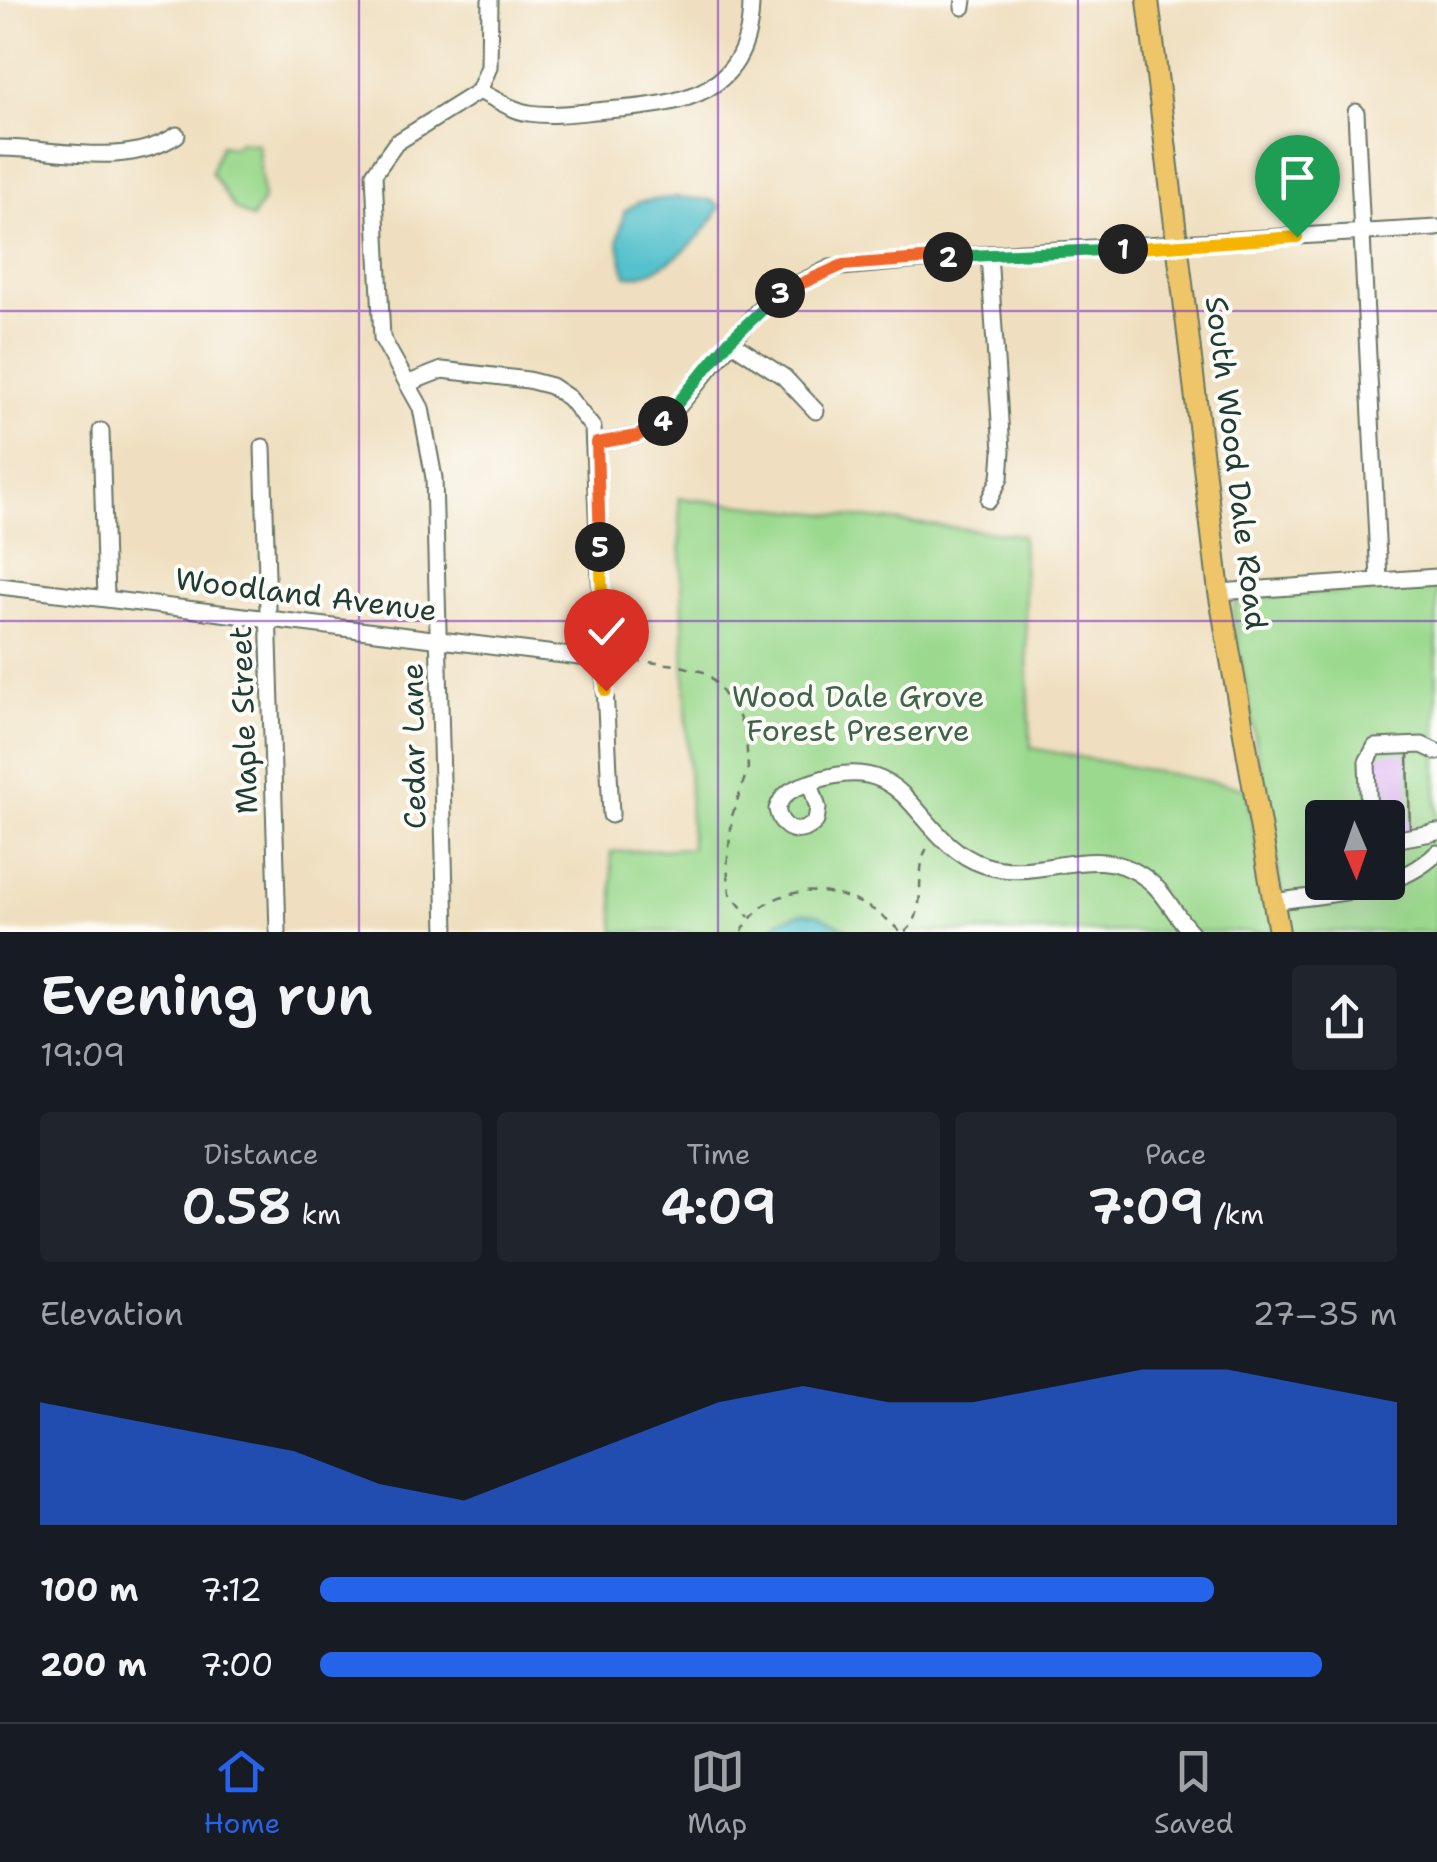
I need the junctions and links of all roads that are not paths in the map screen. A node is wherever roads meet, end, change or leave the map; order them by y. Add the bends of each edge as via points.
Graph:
1 (490, 0) edge
2 (751, 0) edge
3 (1148, 0) edge
4 (479, 91) junction
5 (1356, 112) dead end
6 (176, 135) dead end
7 (0, 148) edge
8 (1437, 228) edge
9 (1360, 232) junction
10 (1179, 246) junction
11 (989, 254) junction
12 (729, 341) junction
13 (410, 383) junction
14 (816, 411) dead end
15 (100, 432) dead end
16 (597, 443) junction
17 (263, 447) dead end
18 (988, 500) dead end
19 (1437, 577) edge
20 (1378, 580) junction
21 (0, 586) edge
22 (1219, 592) junction
23 (106, 598) junction
24 (268, 617) junction
25 (439, 640) junction
26 (604, 660) junction
27 (1437, 752) edge
28 (810, 783) dead end
29 (1368, 800) edge
30 (611, 815) dead end
31 (1437, 832) edge
32 (1405, 838) edge
33 (1437, 854) edge
34 (1273, 902) junction
35 (278, 932) edge
36 (446, 932) edge
37 (1190, 932) edge
38 (1279, 932) edge

1 - 4 street via 488,67
2 - 4 street via 742,55 692,98 664,106 530,114
3 - 10 main road, South Wood Dale Road
4 - 13 street, Cedar Lane via 396,143 374,174 382,338
5 - 9 street
6 - 7 street via 136,152
8 - 9 street
9 - 10 street
9 - 20 street
10 - 11 street
10 - 22 main road, South Wood Dale Road
11 - 12 street via 830,268 784,290
11 - 18 street via 1002,450 1000,478
12 - 14 street via 784,377
12 - 16 street via 668,419 637,436
13 - 16 street via 442,370 464,370 551,386 579,410
13 - 25 street, Cedar Lane via 430,439
15 - 23 street
16 - 26 street
17 - 24 street, Maple Street
19 - 20 street
20 - 22 street
21 - 23 street, Woodland Avenue
22 - 34 main road, South Wood Dale Road
23 - 24 street, Woodland Avenue
24 - 25 street, Woodland Avenue
24 - 35 street, Maple Street
25 - 26 street, Woodland Avenue
25 - 36 street, Cedar Lane
26 - 30 street
27 - 29 street via 1422,745 1375,747 1367,762
28 - 37 street via 856,774 886,781 966,857 1000,869 1086,858 1120,863 1156,886
31 - 32 street
33 - 34 street via 1382,884
34 - 38 main road, South Wood Dale Road

